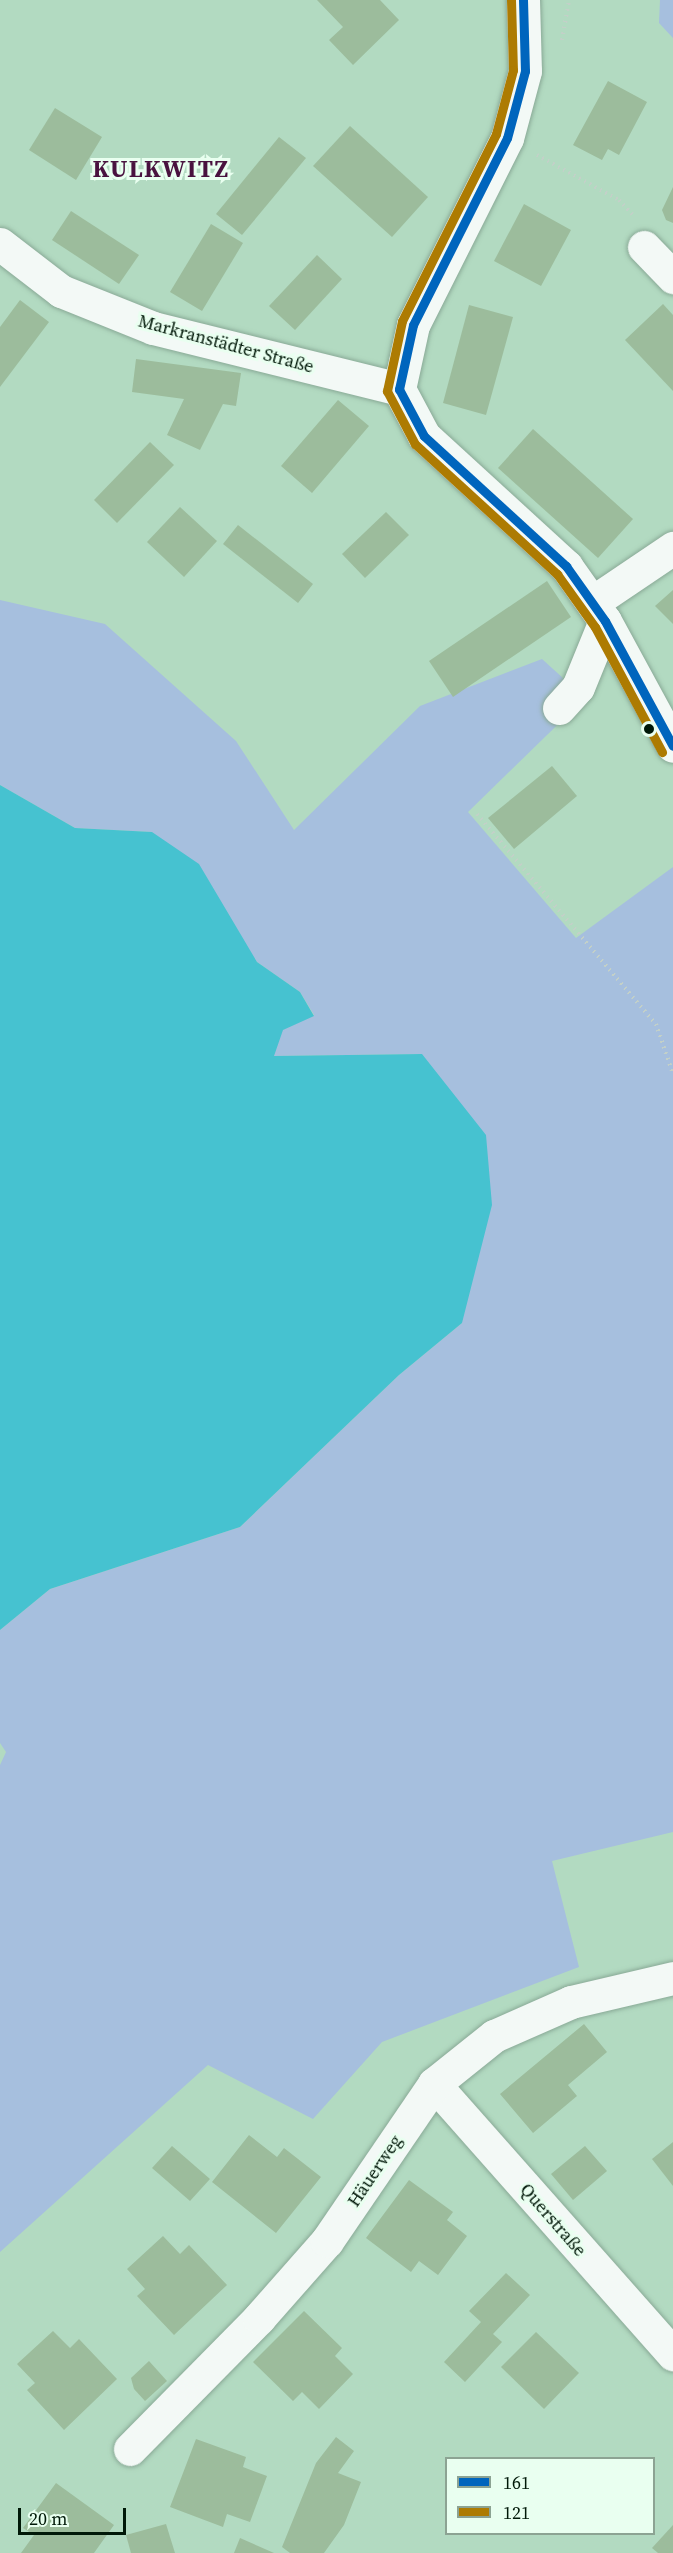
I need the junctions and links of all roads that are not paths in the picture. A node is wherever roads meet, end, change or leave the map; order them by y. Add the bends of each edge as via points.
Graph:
1 (523, 0) edge
2 (0, 244) edge
3 (644, 247) road end
4 (673, 277) edge
5 (399, 389) junction
6 (673, 548) edge
7 (599, 612) junction
8 (559, 708) dead end
9 (673, 746) edge
10 (673, 1978) edge
11 (434, 2084) junction
12 (673, 2354) edge
13 (130, 2449) dead end

1 - 5 street via 525,71 507,138 413,325
2 - 5 street, Markranstädter Straße via 62,291 153,328
3 - 4 street
5 - 7 street via 424,436 566,566
6 - 7 street
7 - 8 street via 578,687
7 - 9 street
10 - 11 street, Häuerweg via 571,2002 494,2036
11 - 12 street, Querstraße
11 - 13 street, Häuerweg via 327,2241 259,2318

